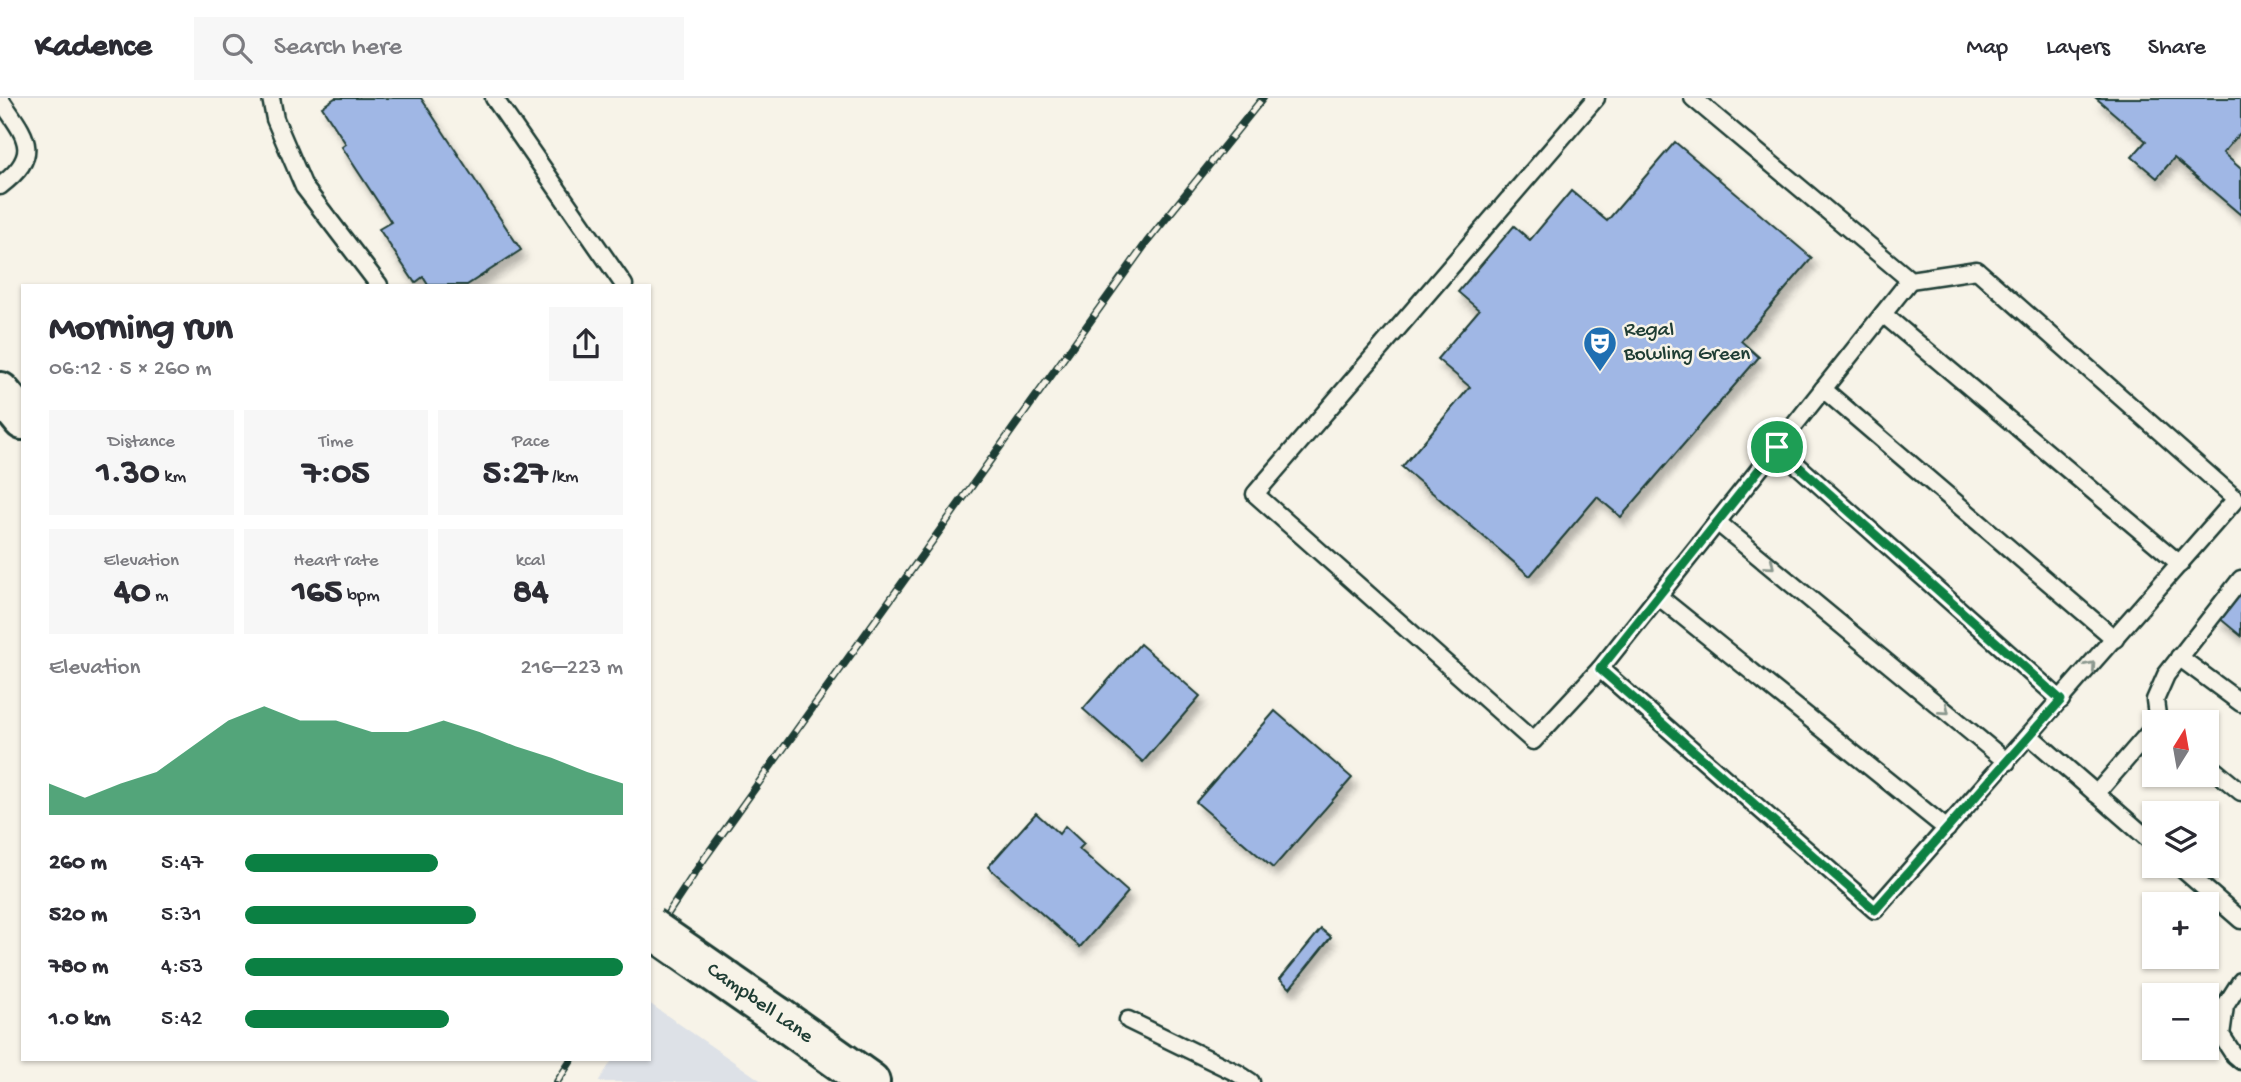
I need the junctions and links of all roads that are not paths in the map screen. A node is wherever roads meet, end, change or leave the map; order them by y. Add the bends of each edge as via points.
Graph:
1 (271, 98) edge
2 (494, 98) edge
3 (1596, 98) edge
4 (1693, 98) edge
5 (0, 99) edge
6 (0, 186) edge
7 (1910, 280) junction
8 (378, 284) edge
9 (623, 284) edge
10 (1883, 314) junction
11 (1823, 389) junction
12 (0, 392) edge
13 (21, 418) edge
14 (1777, 447) junction
15 (1717, 522) junction
16 (2180, 564) junction
17 (2241, 579) edge
18 (1658, 596) junction
19 (2115, 639) junction
20 (2179, 657) junction
21 (1600, 669) junction
22 (2061, 700) junction
23 (2241, 703) edge
24 (2156, 710) edge
25 (2030, 736) junction
26 (2142, 741) edge
27 (2007, 762) junction
28 (2219, 774) edge
29 (2241, 792) edge
30 (2096, 794) junction
31 (1947, 829) junction
32 (2142, 834) edge
33 (2193, 878) edge
34 (2241, 920) edge
35 (651, 927) edge
36 (2241, 981) edge
37 (1128, 1020) dead end
38 (2241, 1061) edge
39 (870, 1082) edge
40 (1251, 1082) edge

1 - 8 lane via 275,119 304,187
2 - 9 lane
3 - 21 lane via 1255,494 1533,741
4 - 7 lane
5 - 6 lane via 27,143 18,173
7 - 10 lane
7 - 16 lane via 1977,270 2236,499
10 - 11 lane
10 - 16 lane
11 - 14 lane
11 - 19 lane
12 - 13 main road
14 - 15 lane
14 - 22 lane
15 - 18 lane
15 -> 27 lane
16 - 19 lane
17 - 20 lane
18 - 21 lane
18 - 31 lane
22 -> 19 lane
20 - 23 lane
20 - 24 lane via 2155,700
21 - 31 lane via 1875,910
22 - 25 lane
25 - 27 lane
25 - 30 lane
26 - 30 lane
27 - 31 lane
28 - 29 lane
30 - 32 lane
33 - 34 lane
35 - 39 main road, Campbell Lane, bridge
36 - 38 lane via 2225,1006 2221,1035
37 - 40 lane

